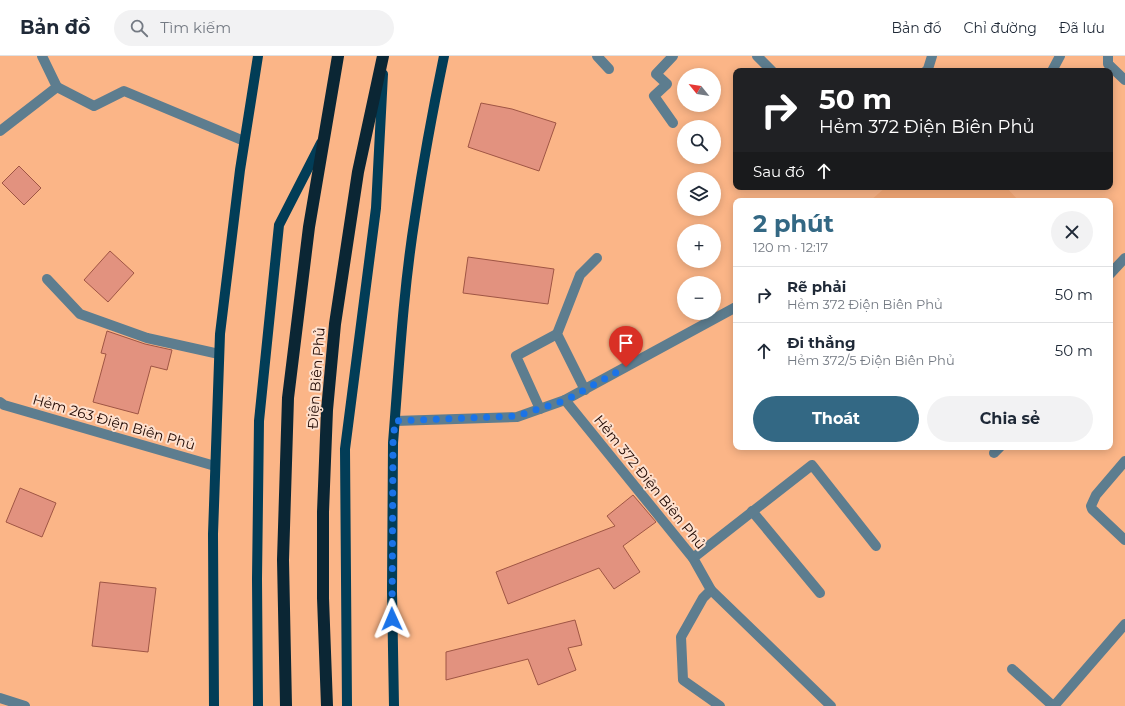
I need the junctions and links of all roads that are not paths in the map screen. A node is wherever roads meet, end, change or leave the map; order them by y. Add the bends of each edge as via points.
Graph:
1 (42, 56) edge
2 (258, 56) edge
3 (338, 56) edge
4 (384, 56) edge
5 (444, 56) edge
6 (597, 56) edge
7 (673, 56) edge
8 (757, 56) edge
9 (932, 56) edge
10 (1060, 56) edge
11 (1108, 56) edge
12 (769, 68) edge
13 (928, 68) edge
14 (1054, 68) edge
15 (1112, 68) edge
16 (609, 69) dead end
17 (1113, 69) edge
18 (1125, 80) edge
19 (57, 87) junction
20 (673, 123) dead end
21 (0, 131) edge
22 (323, 139) junction
23 (244, 142) junction
24 (597, 258) dead end
25 (1125, 258) edge
26 (1113, 271) edge
27 (47, 279) dead end
28 (733, 309) edge
29 (557, 334) junction
30 (219, 354) junction
31 (585, 390) junction
32 (566, 400) junction
33 (1, 406) edge
34 (540, 409) junction
35 (395, 421) junction
36 (1125, 461) edge
37 (215, 466) junction
38 (752, 511) junction
39 (1125, 540) edge
40 (876, 546) dead end
41 (693, 558) junction
42 (711, 590) junction
43 (820, 593) dead end
44 (1125, 624) edge
45 (1012, 669) dead end
46 (0, 698) edge
47 (25, 706) edge
48 (214, 706) edge
49 (258, 706) edge
50 (286, 706) edge
51 (327, 706) edge
52 (347, 706) edge
53 (394, 706) edge
54 (720, 706) edge
55 (831, 706) edge
56 (1053, 706) edge

1 - 19 street
2 - 23 main road
3 - 22 highway, Điện Biên Phủ
4 - 51 highway, Điện Biên Phủ via 358,172 335,324 327,410 323,590
4 - 52 main road, Điện Biên Phủ via 376,208 345,448
5 - 35 main road via 414,218 403,312
6 - 16 street
7 - 20 street via 656,74 666,84 654,96
8 - 12 street
9 - 13 street
10 - 14 street
11 - 15 street via 1108,64
17 - 18 street
19 - 21 street
19 - 23 street via 94,106 124,91
22 - 49 main road, Điện Biên Phủ via 279,225 259,421
22 - 50 highway, Điện Biên Phủ via 308,228 288,398 283,560
23 - 30 main road
24 - 29 street via 580,275
25 - 26 street
27 - 30 street via 80,314 147,338
28 - 31 street
29 - 31 street
29 - 34 street via 516,356
30 - 37 main road
31 - 32 street
32 - 34 street
32 - 41 street, Hẻm 372 Điện Biên Phủ
33 - 37 street, Hẻm 263 Điện Biên Phủ
34 - 35 street via 517,416
35 - 53 main road via 392,590
36 - 39 street via 1096,495 1090,506
37 - 48 main road
38 - 40 street via 812,465
38 - 41 street
38 - 43 street
41 - 42 street, Hẻm 372 Điện Biên Phủ
42 - 54 street via 703,598 681,637 683,680
42 - 55 street, Hẻm 372 Điện Biên Phủ
44 - 56 street
45 - 56 street
46 - 47 street

